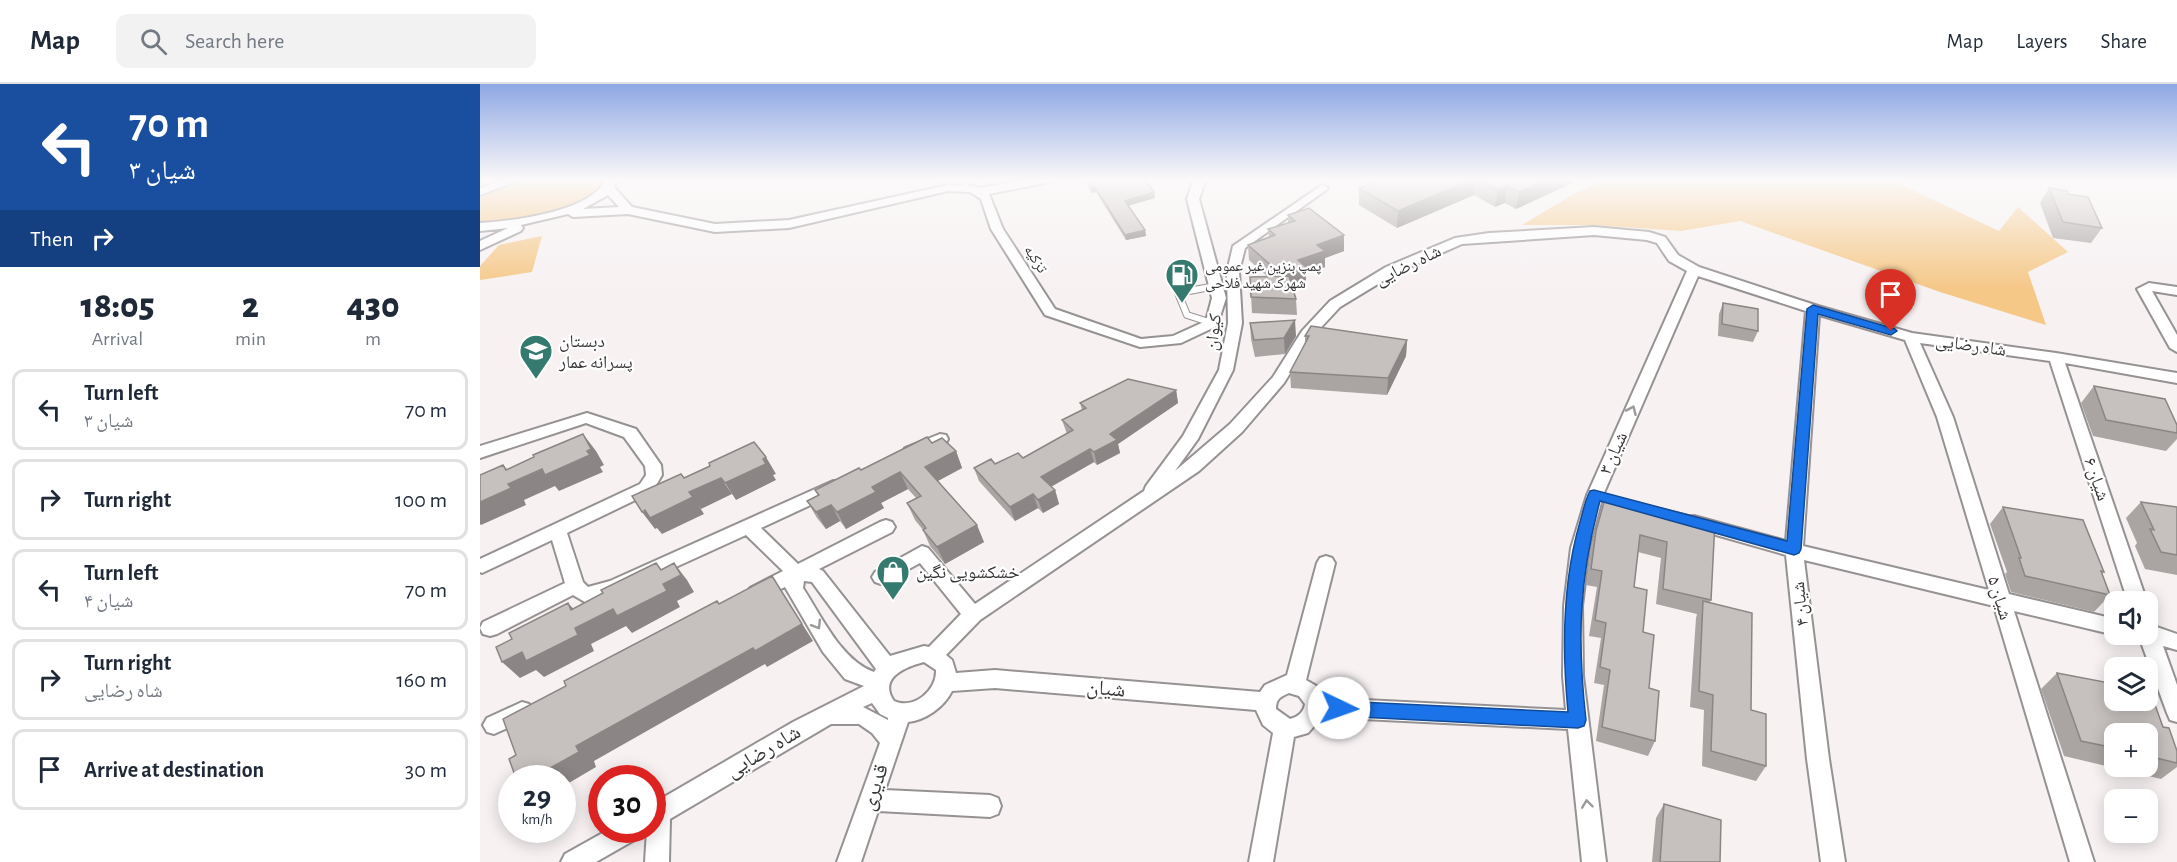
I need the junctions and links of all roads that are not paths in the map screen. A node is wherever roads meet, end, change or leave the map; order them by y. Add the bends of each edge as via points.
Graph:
1 (552, 215) edge
2 (654, 215) edge
3 (827, 215) edge
4 (992, 215) edge
5 (1197, 215) edge
6 (1284, 215) edge
7 (535, 220) junction
8 (480, 227) edge
9 (480, 246) edge
10 (1694, 270) junction
11 (1216, 286) junction
12 (2177, 291) edge
13 (1813, 309) junction
14 (1212, 323) junction
15 (1911, 337) junction
16 (2177, 348) edge
17 (2056, 357) junction
18 (2177, 378) edge
19 (940, 439) edge
20 (480, 452) edge
21 (897, 458) edge
22 (855, 478) edge
23 (1594, 495) junction
24 (1145, 500) junction
25 (1617, 501) edge
26 (1672, 516) edge
27 (748, 527) junction
28 (886, 527) dead end
29 (558, 531) junction
30 (1794, 549) junction
31 (1326, 562) dead end
32 (482, 566) dead end
33 (796, 573) junction
34 (881, 577) dead end
35 (575, 586) junction
36 (2134, 591) edge
37 (744, 600) edge
38 (2000, 600) junction
39 (973, 615) junction
40 (2104, 624) edge
41 (490, 628) dead end
42 (2158, 637) edge
43 (2177, 642) edge
44 (2152, 645) edge
45 (933, 656) junction
46 (881, 681) junction
47 (946, 683) junction
48 (1295, 684) junction
49 (1265, 702) junction
50 (535, 704) edge
51 (1315, 707) junction
52 (900, 712) junction
53 (2177, 713) edge
54 (1578, 720) junction
55 (494, 725) dead end
56 (1285, 728) junction
57 (800, 729) junction
58 (890, 740) junction
59 (870, 801) junction
60 (990, 806) dead end
61 (666, 809) edge
62 (607, 843) edge
63 (657, 843) edge
64 (573, 862) edge
65 (657, 862) edge
66 (849, 862) edge
67 (1261, 862) edge
68 (1594, 862) edge
69 (1833, 862) edge
70 (2082, 862) edge

1 - 7 street
2 - 3 street via 715,228 789,224
4 - 14 street, تزکیه via 1050,312 1140,343 1176,340
5 - 11 street
6 - 24 street, کیوان via 1239,246 1233,272 1235,323 1226,370 1190,439
7 - 8 street
7 - 9 street
10 - 13 street, شاه رضایی
23 -> 10 street, شیان ۳
10 - 24 street, شاه رضایی via 1673,258 1661,240 1649,236 1594,231 1459,241 1391,270 1335,304 1307,334 1279,380 1236,428 1194,467
11 - 14 street via 1219,298
11 - 14 lane via 1178,293 1187,315
12 - 16 street via 2149,287 2144,290
13 - 15 street, شاه رضایی
13 - 30 street, شیان ۴
15 - 17 street, شاه رضایی
15 - 38 street, شیان ۵ via 1945,417
17 - 18 street, شاه رضایی
17 - 36 street, شیان ۶
19 - 21 street
20 - 29 street via 587,418 630,433 653,465 654,475 646,488
22 - 27 street
23 - 25 street
23 - 54 street, شیان ۳ via 1580,548 1573,606 1573,676
24 - 39 street, شاه رضایی
26 - 30 street
27 - 33 street
27 - 35 street via 614,587 585,595
28 - 33 street
29 - 32 street
29 - 35 street
30 - 38 street
30 - 69 street, شیان ۴
31 - 48 street
33 - 37 street
33 - 46 street via 817,576
33 -> 46 street via 794,589 830,646 852,673
34 - 39 street via 922,553
35 - 41 street
38 - 40 street
38 - 70 street, شیان ۵
39 - 45 street, شاه رضایی
42 - 43 street
44 - 53 street
45 - 46 street via 904,659
45 - 47 street via 945,666
46 - 52 street via 878,699 890,711
46 - 57 street, شاه رضایی
47 - 49 street, شیان via 995,678
47 - 52 street via 923,707
48 - 49 street via 1280,686
48 - 51 street via 1312,695
49 - 56 street via 1267,716
50 - 55 street
51 - 54 street
51 - 56 street via 1308,721
52 - 58 street, قدیری
68 -> 54 street, شیان ۳
56 - 67 street
57 - 58 street via 852,712 884,729
57 - 61 street, شاه رضایی
58 - 59 street, قدیری
59 - 60 street
59 - 66 street, قدیری
62 - 64 street
63 - 65 street

